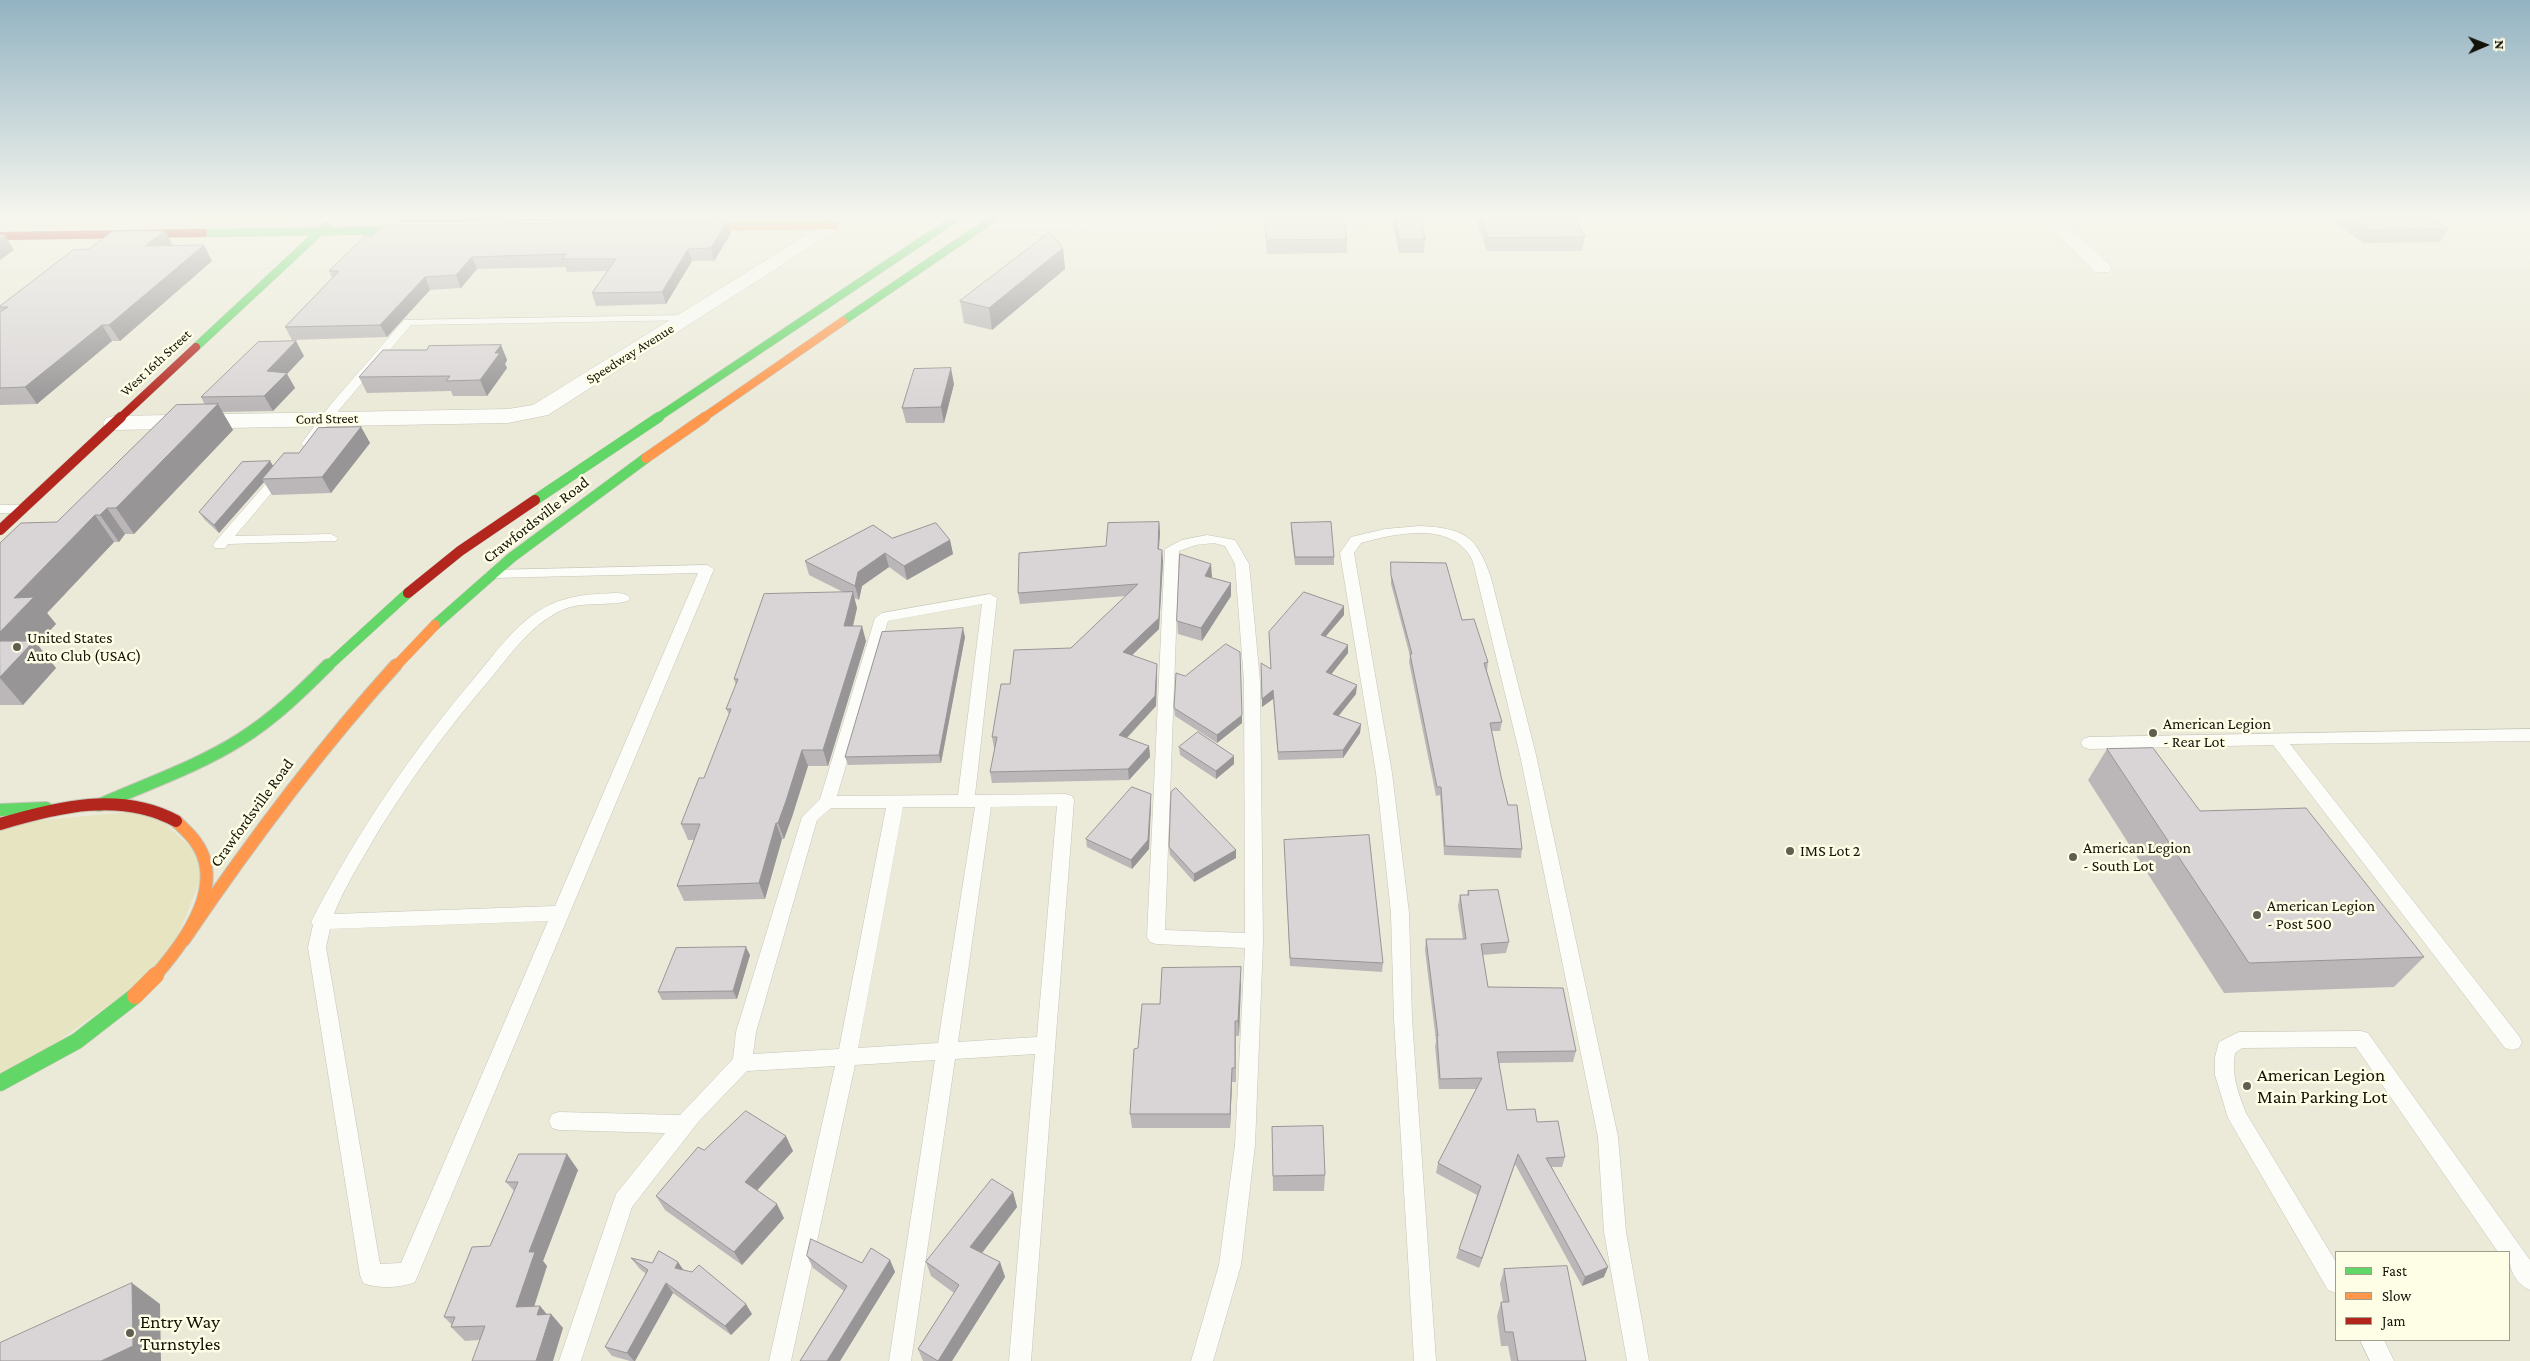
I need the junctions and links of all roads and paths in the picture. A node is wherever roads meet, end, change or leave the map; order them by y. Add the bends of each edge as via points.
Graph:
1 (267, 282) edge
2 (745, 282) edge
3 (861, 282) edge
4 (902, 282) edge
5 (687, 318) junction
6 (540, 410) joint
7 (326, 419) junction
8 (114, 423) junction
9 (300, 452) edge
10 (287, 467) edge
11 (0, 509) edge
12 (23, 509) junction
13 (0, 530) edge
14 (332, 538) dead end
15 (492, 574) junction
16 (623, 598) dead end
17 (2530, 735) edge
18 (2277, 740) junction
19 (2089, 743) dead end
20 (896, 801) junction
21 (975, 801) junction
22 (827, 802) junction
23 (99, 804) junction
24 (70, 806) junction
25 (0, 810) edge
26 (0, 824) edge
27 (560, 913) junction
28 (320, 922) junction
29 (184, 940) junction
30 (1254, 941) junction
31 (2512, 1042) dead end
32 (1046, 1045) junction
33 (948, 1051) junction
34 (847, 1057) junction
35 (742, 1062) junction
36 (0, 1083) edge
37 (559, 1121) dead end
38 (685, 1124) junction
39 (2530, 1279) edge
40 (2335, 1280) edge
41 (2372, 1341) edge
42 (570, 1361) edge
43 (780, 1361) edge
44 (900, 1361) edge
45 (1020, 1361) edge
46 (1202, 1361) edge
47 (1425, 1361) edge
48 (1638, 1361) edge
49 (2383, 1361) edge

1 - 8 main road, West 16th Street
2 - 5 street, Speedway Avenue
3 - 23 main road, Crawfordsville Road via 460,551 394,604 288,703 255,729 213,753
4 - 15 main road, Crawfordsville Road via 599,491
5 - 6 street, Speedway Avenue
5 - 7 lane via 408,322
6 - 7 street, Cord Street via 508,416
7 - 8 street, Cord Street
7 - 9 lane
8 - 12 main road, West 16th Street
10 - 14 lane via 222,543
11 - 12 lane
12 - 13 main road, West 16th Street
15 - 27 lane via 707,569
15 - 29 main road, Crawfordsville Road via 405,654 328,738 254,834
16 - 28 lane via 568,602 552,609 519,635 442,725 405,775 373,824
17 - 18 lane
18 - 19 lane
18 - 31 lane
20 - 21 lane
20 - 22 lane
20 - 34 lane
21 - 22 lane via 990,598 882,618
21 - 32 lane via 1066,800
21 - 33 lane
22 - 35 lane via 810,817 746,1032
23 - 24 main road
23 - 29 main road via 151,810 183,824 194,836 207,864 207,880 203,899
24 - 25 main road
24 - 26 main road
27 - 28 lane
27 - 28 lane via 407,1274 371,1275 317,947
29 - 36 main road via 146,986 92,1031 61,1052
30 - 30 lane via 1252,681 1242,564 1230,543 1214,538 1172,549 1156,937
30 - 46 lane via 1245,1145 1230,1265
32 - 33 lane
32 - 45 lane
33 - 34 lane
33 - 44 lane
34 - 35 lane
34 - 43 lane
35 - 38 lane
37 - 38 lane
38 - 42 lane via 623,1201
39 - 40 lane via 2361,1039 2239,1040 2226,1048 2222,1065 2227,1093 2238,1118
41 - 49 lane
47 - 48 lane via 1403,1019 1400,913 1384,773 1347,553 1356,540 1404,529 1456,535 1475,552 1484,578 1530,764 1608,1137 1615,1232

